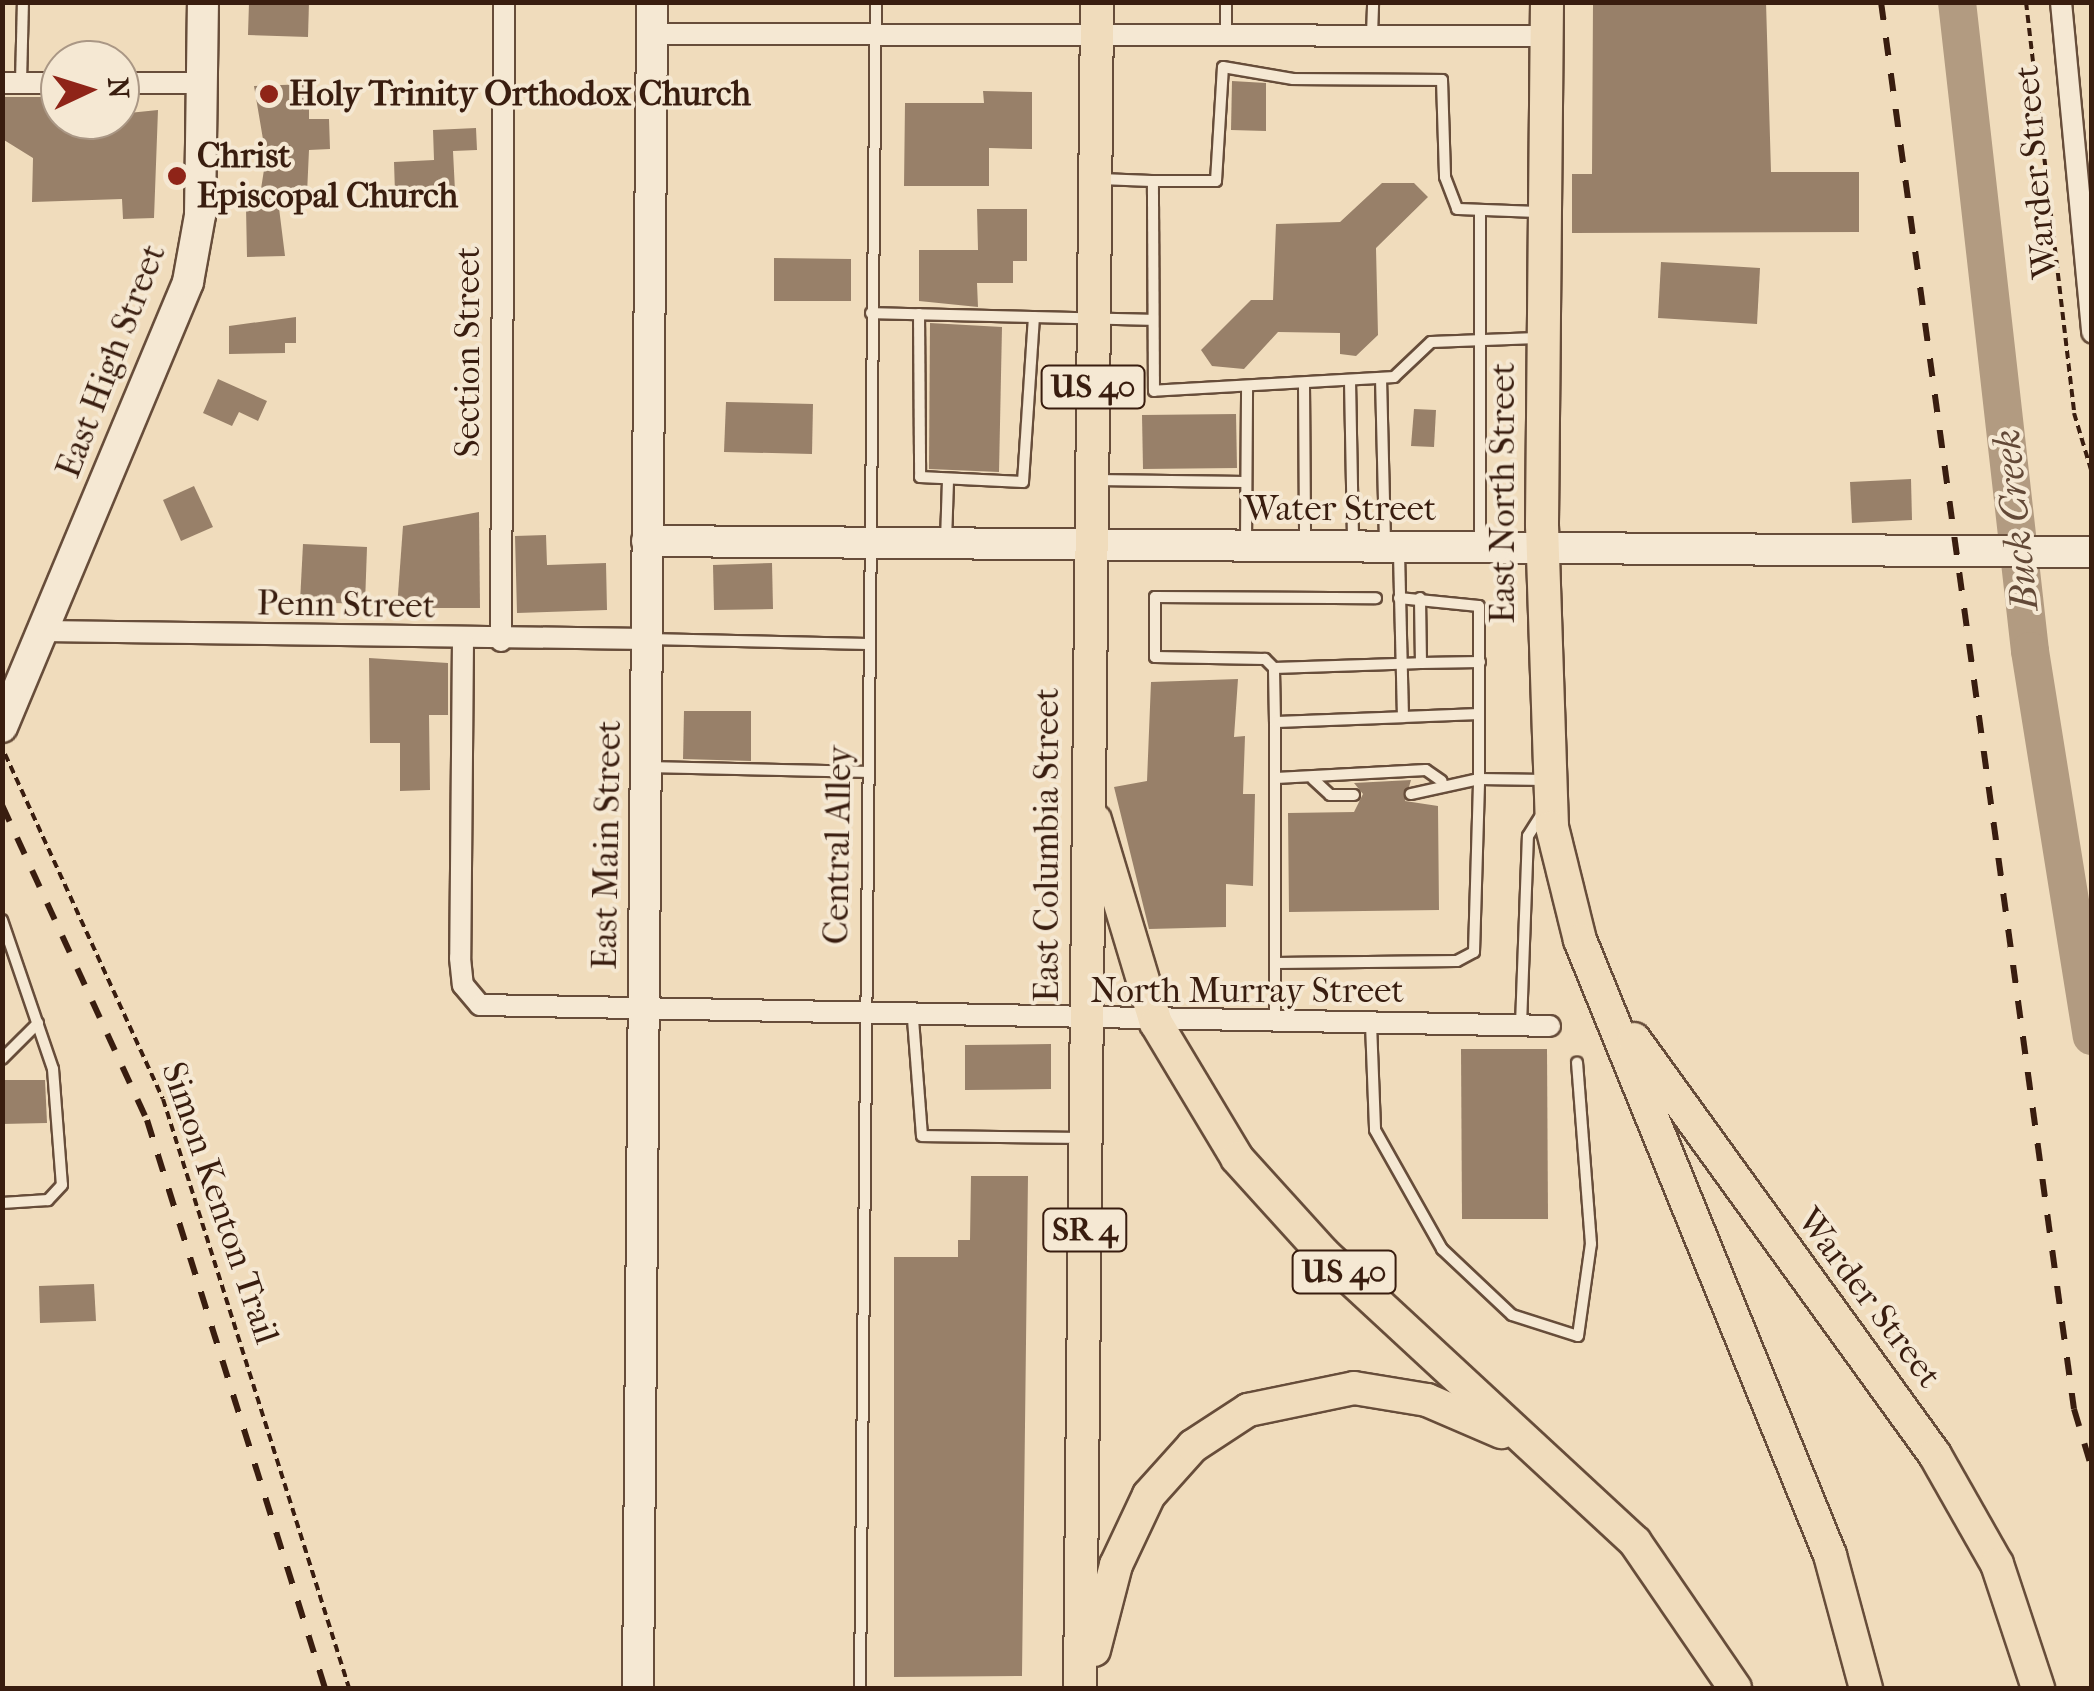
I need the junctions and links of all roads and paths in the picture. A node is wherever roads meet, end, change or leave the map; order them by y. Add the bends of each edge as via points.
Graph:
1 (23, 2) edge
2 (203, 2) edge
3 (504, 2) edge
4 (652, 2) edge
5 (876, 2) edge
6 (1226, 2) edge
7 (1373, 2) edge
8 (1546, 2) edge
9 (2026, 2) edge
10 (2061, 2) edge
11 (1096, 19) edge
12 (652, 34) junction
13 (875, 35) junction
14 (1226, 36) junction
15 (1372, 36) junction
16 (1546, 36) junction
17 (12, 83) edge
18 (40, 83) edge
19 (140, 83) edge
20 (202, 83) junction
21 (1095, 179) junction
22 (1153, 180) junction
23 (1480, 210) junction
24 (1545, 212) junction
25 (871, 313) junction
26 (919, 314) junction
27 (1034, 317) junction
28 (1094, 318) junction
29 (1153, 320) junction
30 (2092, 333) edge
31 (1478, 336) junction
32 (1544, 338) junction
33 (1382, 378) junction
34 (1350, 381) junction
35 (1304, 385) junction
36 (1247, 387) junction
37 (2092, 473) edge
38 (948, 480) junction
39 (1092, 480) junction
40 (1245, 482) junction
41 (648, 541) junction
42 (946, 542) junction
43 (869, 543) junction
44 (1091, 545) junction
45 (1246, 546) junction
46 (1305, 546) junction
47 (1353, 547) junction
48 (1392, 547) junction
49 (1480, 548) junction
50 (1542, 548) junction
51 (2090, 552) edge
52 (1376, 598) dead end
53 (1399, 598) junction
54 (1420, 598) junction
55 (43, 631) junction
56 (647, 638) junction
57 (501, 641) junction
58 (868, 644) junction
59 (463, 646) junction
60 (1480, 662) junction
61 (1421, 663) junction
62 (1401, 664) junction
63 (1274, 668) junction
64 (1479, 714) junction
65 (1403, 717) junction
66 (6, 718) edge
67 (1274, 722) junction
68 (2, 750) edge
69 (646, 767) junction
70 (866, 772) junction
71 (1084, 772) junction
72 (1276, 778) junction
73 (1313, 779) junction
74 (1479, 779) junction
75 (1442, 780) junction
76 (1547, 791) junction
77 (1411, 794) dead end
78 (1354, 795) dead end
79 (2, 920) edge
80 (1276, 962) junction
81 (1594, 977) junction
82 (644, 1014) junction
83 (866, 1018) junction
84 (914, 1019) junction
85 (38, 1022) junction
86 (1086, 1022) junction
87 (1156, 1022) junction
88 (1274, 1024) junction
89 (1371, 1024) junction
90 (1521, 1025) junction
91 (1550, 1026) dead end
92 (2, 1059) edge
93 (1577, 1063) dead end
94 (1086, 1138) junction
95 (2, 1203) edge
96 (1543, 1458) junction
97 (348, 1688) edge
98 (638, 1688) edge
99 (860, 1688) edge
100 (1083, 1688) edge
101 (1735, 1688) edge
102 (1866, 1688) edge
103 (2038, 1688) edge

1 - 17 lane
2 - 20 street, East High Street
3 - 57 street, Section Street
4 - 12 street, East Main Street
5 - 13 lane, Central Alley
6 - 14 lane
7 - 15 lane
8 - 16 main road, East North Street
9 - 37 path via 2074,413
10 - 30 street, Warder Street
11 - 13 street
11 - 14 street
11 - 21 main road, East Columbia Street / US 40
12 - 13 street
12 - 41 street, East Main Street
13 - 25 lane, Central Alley
14 - 15 street
15 - 16 street
16 - 24 main road, East North Street
17 - 18 street
19 - 20 street
20 - 55 street, East High Street via 200,215 188,282
21 - 22 lane
21 - 28 main road, East Columbia Street / US 40
22 - 23 lane via 1216,181 1223,67 1293,80 1442,80 1445,177 1457,209
22 - 29 lane
23 - 24 lane
23 - 31 lane
24 - 32 main road, East North Street
25 - 26 lane
25 - 43 lane, Central Alley
26 - 27 lane
26 - 38 lane via 918,472
27 - 28 lane
27 - 38 lane via 1029,477
28 - 29 lane
28 - 39 main road, East Columbia Street / US 40
29 - 36 lane via 1154,390
31 - 32 lane
31 - 33 lane via 1431,342
31 - 49 lane
32 - 50 main road, East North Street
33 - 34 lane
33 - 48 lane
34 - 35 lane
34 - 47 lane
35 - 36 lane
35 - 46 lane
36 - 40 lane
38 - 42 lane
39 - 40 lane
39 - 44 main road, East Columbia Street / US 40
40 - 45 lane
41 - 43 street, Water Street
41 - 56 street, East Main Street
42 - 43 street, Water Street
42 - 44 street, Water Street
43 - 58 lane, Central Alley
44 - 45 street, Water Street
44 - 71 main road, East Columbia Street / US 40
45 - 46 street, Water Street
46 - 47 street, Water Street
47 - 48 street, Water Street
48 - 49 street, Water Street
48 - 53 lane
49 - 50 street, Water Street
50 - 51 street, Water Street
50 - 76 main road, East North Street
52 - 63 lane via 1155,597 1155,657 1264,659
53 - 54 lane
53 - 62 lane
54 - 60 lane via 1478,606
54 - 61 lane
55 - 59 street, Penn Street
55 - 66 street, East High Street
56 - 57 street, Penn Street
56 - 58 lane
56 - 69 street, East Main Street
57 - 59 street, Penn Street
58 - 70 lane, Central Alley
59 - 82 street, North Murray Street via 462,972 480,1006
60 - 61 lane
60 - 64 lane
61 - 62 lane
62 - 63 lane
62 - 65 lane
63 - 67 lane
64 - 65 lane
64 - 74 lane
65 - 67 lane
67 - 72 lane
68 - 97 path, Simon Kenton Trail via 162,1099
69 - 70 lane
69 - 82 street, East Main Street
70 - 83 lane, Central Alley
71 - 86 main road, East Columbia Street / SR 4
71 - 87 main road, US 40
72 - 73 lane
72 - 80 lane
73 - 75 lane via 1426,770
73 - 78 lane via 1330,795
74 - 75 lane
74 - 76 lane
74 - 80 lane via 1474,952 1457,961
75 - 77 lane
76 - 81 main road, East North Street
76 - 90 lane via 1528,836
79 - 85 lane
80 - 88 lane
81 - 102 main road via 1824,1538
81 - 103 main road, Warder Street via 1728,1177 1936,1455 1997,1564
82 - 83 street, North Murray Street
82 - 98 street, East Main Street
83 - 84 street, North Murray Street
83 - 99 lane, Central Alley
84 - 86 street, North Murray Street
84 - 94 lane via 922,1136
85 - 92 lane
85 - 95 lane via 57,1095 62,1185 48,1200
86 - 87 street, North Murray Street
86 - 94 main road, East Columbia Street / SR 4
87 - 88 street, North Murray Street
87 - 96 main road, US 40 via 1200,1104 1274,1201
88 - 89 street, North Murray Street
89 - 90 street, North Murray Street
89 - 93 lane via 1376,1130 1442,1249 1512,1316 1578,1336 1591,1244
90 - 91 street, North Murray Street
94 - 100 main road, East Columbia Street / SR 4
96 - 100 main road via 1471,1416 1392,1392 1313,1391 1248,1410 1193,1446 1149,1495 1116,1565
96 - 101 main road, US 40 via 1636,1542

